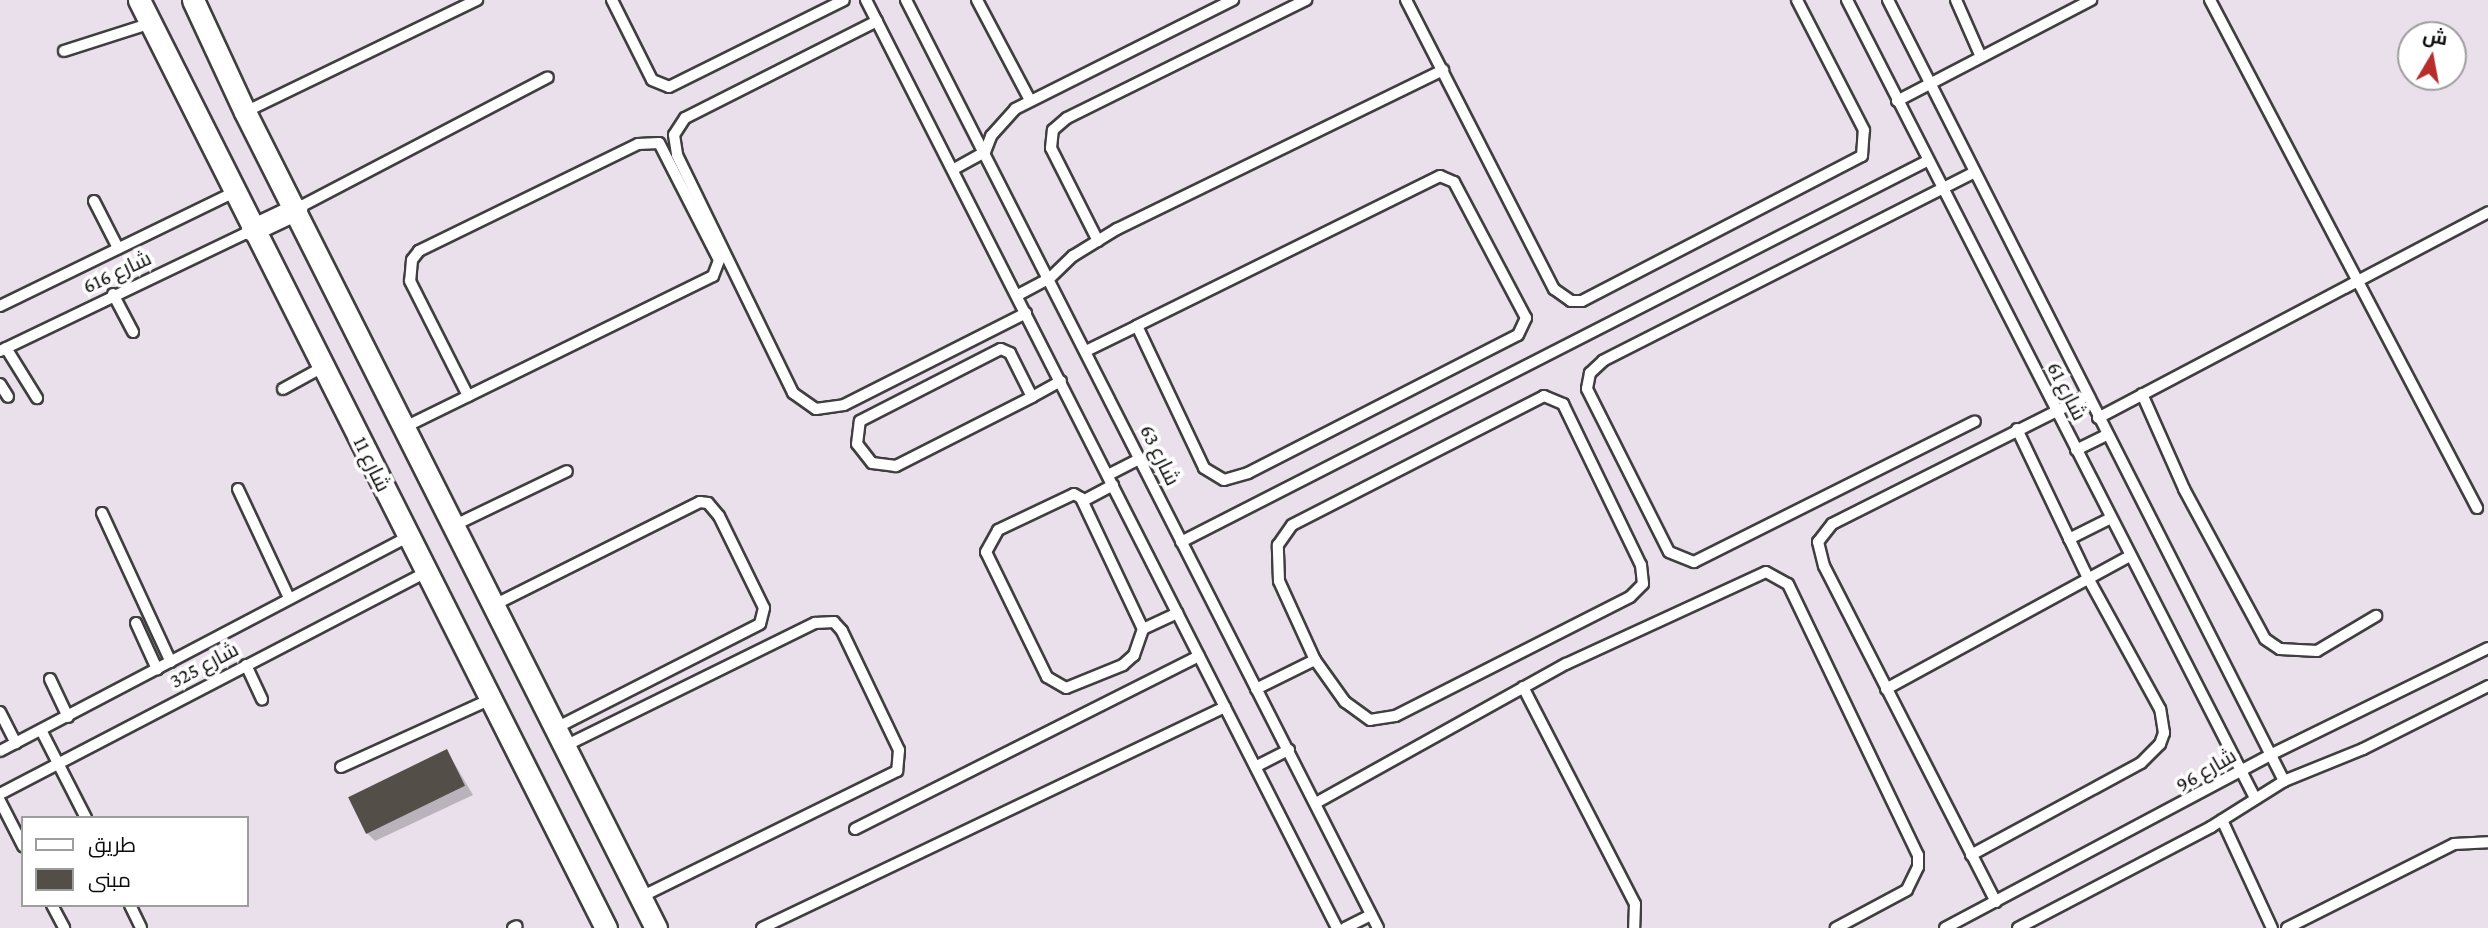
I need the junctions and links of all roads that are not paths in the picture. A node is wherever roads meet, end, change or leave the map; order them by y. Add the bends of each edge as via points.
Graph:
1 (139, 0) edge
2 (193, 0) edge
3 (477, 0) edge
4 (612, 0) edge
5 (844, 0) edge
6 (866, 0) edge
7 (906, 0) edge
8 (977, 0) edge
9 (1233, 0) edge
10 (1306, 0) edge
11 (1406, 0) edge
12 (1797, 0) edge
13 (1847, 0) edge
14 (1888, 0) edge
15 (1956, 0) edge
16 (2091, 0) edge
17 (2210, 0) edge
18 (877, 21) junction
19 (151, 23) junction
20 (64, 51) dead end
21 (1981, 57) junction
22 (1443, 70) junction
23 (548, 77) dead end
24 (1929, 84) junction
25 (1030, 100) junction
26 (1897, 101) junction
27 (245, 112) junction
28 (985, 152) junction
29 (1927, 161) junction
30 (954, 169) junction
31 (1973, 173) junction
32 (1941, 190) junction
33 (233, 193) junction
34 (94, 201) dead end
35 (296, 209) junction
36 (2488, 212) edge
37 (252, 230) junction
38 (1098, 241) junction
39 (118, 248) junction
40 (1051, 278) junction
41 (2357, 281) junction
42 (113, 294) junction
43 (1018, 295) junction
44 (0, 306) edge
45 (1026, 313) junction
46 (1137, 326) junction
47 (133, 332) dead end
48 (3, 349) edge
49 (1086, 351) junction
50 (323, 367) junction
51 (1061, 381) junction
52 (0, 384) edge
53 (283, 389) dead end
54 (2142, 394) junction
55 (468, 396) junction
56 (2087, 396) junction
57 (8, 397) dead end
58 (1032, 397) junction
59 (37, 398) dead end
60 (2055, 411) junction
61 (2098, 418) junction
62 (1975, 421) dead end
63 (405, 427) junction
64 (2017, 429) junction
65 (2107, 435) junction
66 (2076, 450) junction
67 (1140, 459) junction
68 (567, 471) dead end
69 (1111, 480) junction
70 (239, 489) dead end
71 (1083, 501) junction
72 (2477, 508) dead end
73 (102, 513) dead end
74 (2111, 518) junction
75 (455, 525) junction
76 (408, 537) junction
77 (2069, 539) junction
78 (1181, 542) junction
79 (2130, 556) junction
80 (426, 572) junction
81 (2088, 578) junction
82 (289, 598) junction
83 (496, 604) junction
84 (1178, 613) junction
85 (2376, 616) dead end
86 (136, 624) dead end
87 (1143, 629) junction
88 (2488, 648) edge
89 (1199, 656) junction
90 (1315, 660) junction
91 (171, 662) junction
92 (246, 665) junction
93 (157, 669) junction
94 (50, 679) dead end
95 (2488, 686) edge
96 (1523, 687) junction
97 (1256, 689) junction
98 (1886, 689) junction
99 (262, 699) dead end
100 (489, 700) junction
101 (1225, 707) junction
102 (0, 712) edge
103 (68, 717) junction
104 (41, 730) junction
105 (561, 737) junction
106 (16, 743) junction
107 (1289, 750) junction
108 (0, 751) edge
109 (2270, 755) junction
110 (59, 764) junction
111 (1256, 766) junction
112 (341, 767) dead end
113 (2242, 772) junction
114 (2284, 781) junction
115 (0, 794) edge
116 (2255, 798) junction
117 (0, 801) edge
118 (1316, 803) junction
119 (85, 816) edge
120 (2222, 820) junction
121 (855, 829) dead end
122 (21, 842) edge
123 (2488, 842) edge
124 (1971, 855) junction
125 (641, 897) junction
126 (1996, 902) junction
127 (53, 907) edge
128 (131, 907) edge
129 (1371, 915) junction
130 (64, 928) edge
131 (141, 928) edge
132 (606, 928) edge
133 (656, 928) edge
134 (762, 928) edge
135 (1337, 928) edge
136 (1345, 928) edge
137 (1378, 928) edge
138 (1634, 928) edge
139 (1836, 928) edge
140 (1945, 928) edge
141 (2018, 928) edge
142 (2272, 928) edge
143 (2287, 928) edge

1 - 19 street, شارع 11
2 - 27 street
3 - 27 lane
4 - 5 lane via 652,80 670,87
6 - 18 lane
7 - 28 lane, شارع 63
8 - 25 lane
9 - 25 lane
10 - 38 lane via 1067,118 1053,130 1051,148
11 - 22 lane
12 - 22 lane via 1864,130 1862,156 1582,301 1572,301 1553,289
13 - 26 lane, شارع 61
14 - 24 lane, شارع 61
15 - 21 lane
16 - 21 lane
17 - 41 lane
18 - 30 lane
18 - 45 lane via 685,118 674,135 677,155 793,393 816,409 844,405
19 - 20 lane
19 - 33 street, شارع 11
21 - 24 lane
22 - 38 lane
23 - 35 lane
24 - 26 lane
24 - 31 lane, شارع 61
25 - 28 lane via 1001,122
26 - 29 lane, شارع 61
27 - 35 street
28 - 30 lane
28 - 40 lane, شارع 63
29 - 32 lane, شارع 61
29 - 78 lane
30 - 43 lane
31 - 32 lane
31 - 56 lane, شارع 61
32 - 60 lane, شارع 61
32 - 62 lane via 1603,361 1590,373 1587,389 1669,552 1694,562
33 - 37 street, شارع 11
33 - 39 lane, شارع 616
34 - 39 lane
35 - 37 street
35 - 63 street
36 - 41 lane
37 - 42 lane, شارع 616
37 - 50 street, شارع 11
38 - 40 lane via 1073,256
39 - 44 lane, شارع 616
40 - 43 lane
40 - 49 lane, شارع 63
41 - 54 lane
41 - 72 lane
42 - 47 lane
42 - 48 lane, شارع 616
43 - 45 lane
45 - 51 lane
46 - 46 lane via 1204,468 1224,480 1248,473 1518,335 1526,318 1454,182 1440,176
46 - 49 lane
48 - 59 lane
49 - 67 lane, شارع 63
50 - 53 lane
50 - 76 street, شارع 11
51 - 58 lane
51 - 69 lane
52 - 57 lane
54 - 61 lane
54 - 85 lane via 2184,489 2264,639 2280,649 2317,651
55 - 55 lane via 704,281 718,269 715,251 659,144 638,144 419,251 412,260 410,281
55 - 63 lane
56 - 60 lane
56 - 61 lane, شارع 61
58 - 58 lane via 896,466 872,463 857,444 860,421 1001,349 1010,353
60 - 64 lane
60 - 66 lane, شارع 61
61 - 65 lane, شارع 61
63 - 75 street
64 - 77 lane
64 - 98 lane via 1832,524 1821,535 1820,558
65 - 66 lane
65 - 109 lane, شارع 61
66 - 74 lane, شارع 61
67 - 69 lane
67 - 78 lane, شارع 63
68 - 75 lane
69 - 71 lane
69 - 84 lane
70 - 82 lane
71 - 87 lane
71 - 87 lane via 1077,494 1069,495 998,530 987,544 987,561 1047,677 1056,685 1078,687 1123,665 1140,643
73 - 91 lane
74 - 77 lane
74 - 79 lane, شارع 61
75 - 83 street
76 - 80 street, شارع 11
76 - 82 lane, شارع 325
77 - 81 lane
78 - 97 lane, شارع 63
79 - 81 lane
79 - 113 lane, شارع 61
80 - 92 lane, شارع 325
80 - 100 street, شارع 11
81 - 98 lane
81 - 124 lane via 2160,709 2164,720 2161,744 2141,763
82 - 91 lane, شارع 325
83 - 105 street
83 - 105 lane via 700,502 715,508 764,608 760,624
84 - 87 lane
84 - 89 lane
86 - 93 lane
88 - 109 lane, شارع 96
89 - 101 lane
89 - 121 lane
90 - 90 lane via 1345,702 1370,719 1383,720 1638,592 1643,584 1641,565 1563,404 1544,396 1534,399 1292,525 1283,534 1275,570
90 - 97 lane
91 - 93 lane, شارع 325
92 - 99 lane
92 - 110 lane, شارع 325
93 - 103 lane, شارع 325
94 - 103 lane
95 - 114 lane via 2363,750
96 - 118 lane
96 - 138 lane via 1636,904
96 - 139 lane via 1753,574 1778,576 1794,595 1918,855 1918,867 1907,890
97 - 107 lane, شارع 63
98 - 124 lane
100 - 112 lane
100 - 132 street, شارع 11
101 - 111 lane
101 - 134 lane
102 - 106 lane
103 - 104 lane, شارع 325
104 - 106 lane, شارع 325
104 - 110 lane
105 - 125 street
105 - 125 lane via 815,623 834,622 842,631 899,750 897,771
106 - 108 lane, شارع 325
107 - 111 lane
107 - 118 lane, شارع 63
109 - 113 lane, شارع 96
109 - 114 lane, شارع 61
110 - 115 lane, شارع 325
110 - 119 lane
111 - 135 lane
113 - 116 lane, شارع 61
113 - 126 lane, شارع 96
114 - 116 lane
116 - 120 lane
117 - 122 lane
118 - 129 lane, شارع 63
120 - 141 lane
120 - 142 lane
123 - 143 lane via 2454,845
124 - 126 lane
125 - 133 street
126 - 140 lane, شارع 96
127 - 130 lane
128 - 131 lane
129 - 136 lane
129 - 137 lane, شارع 63

